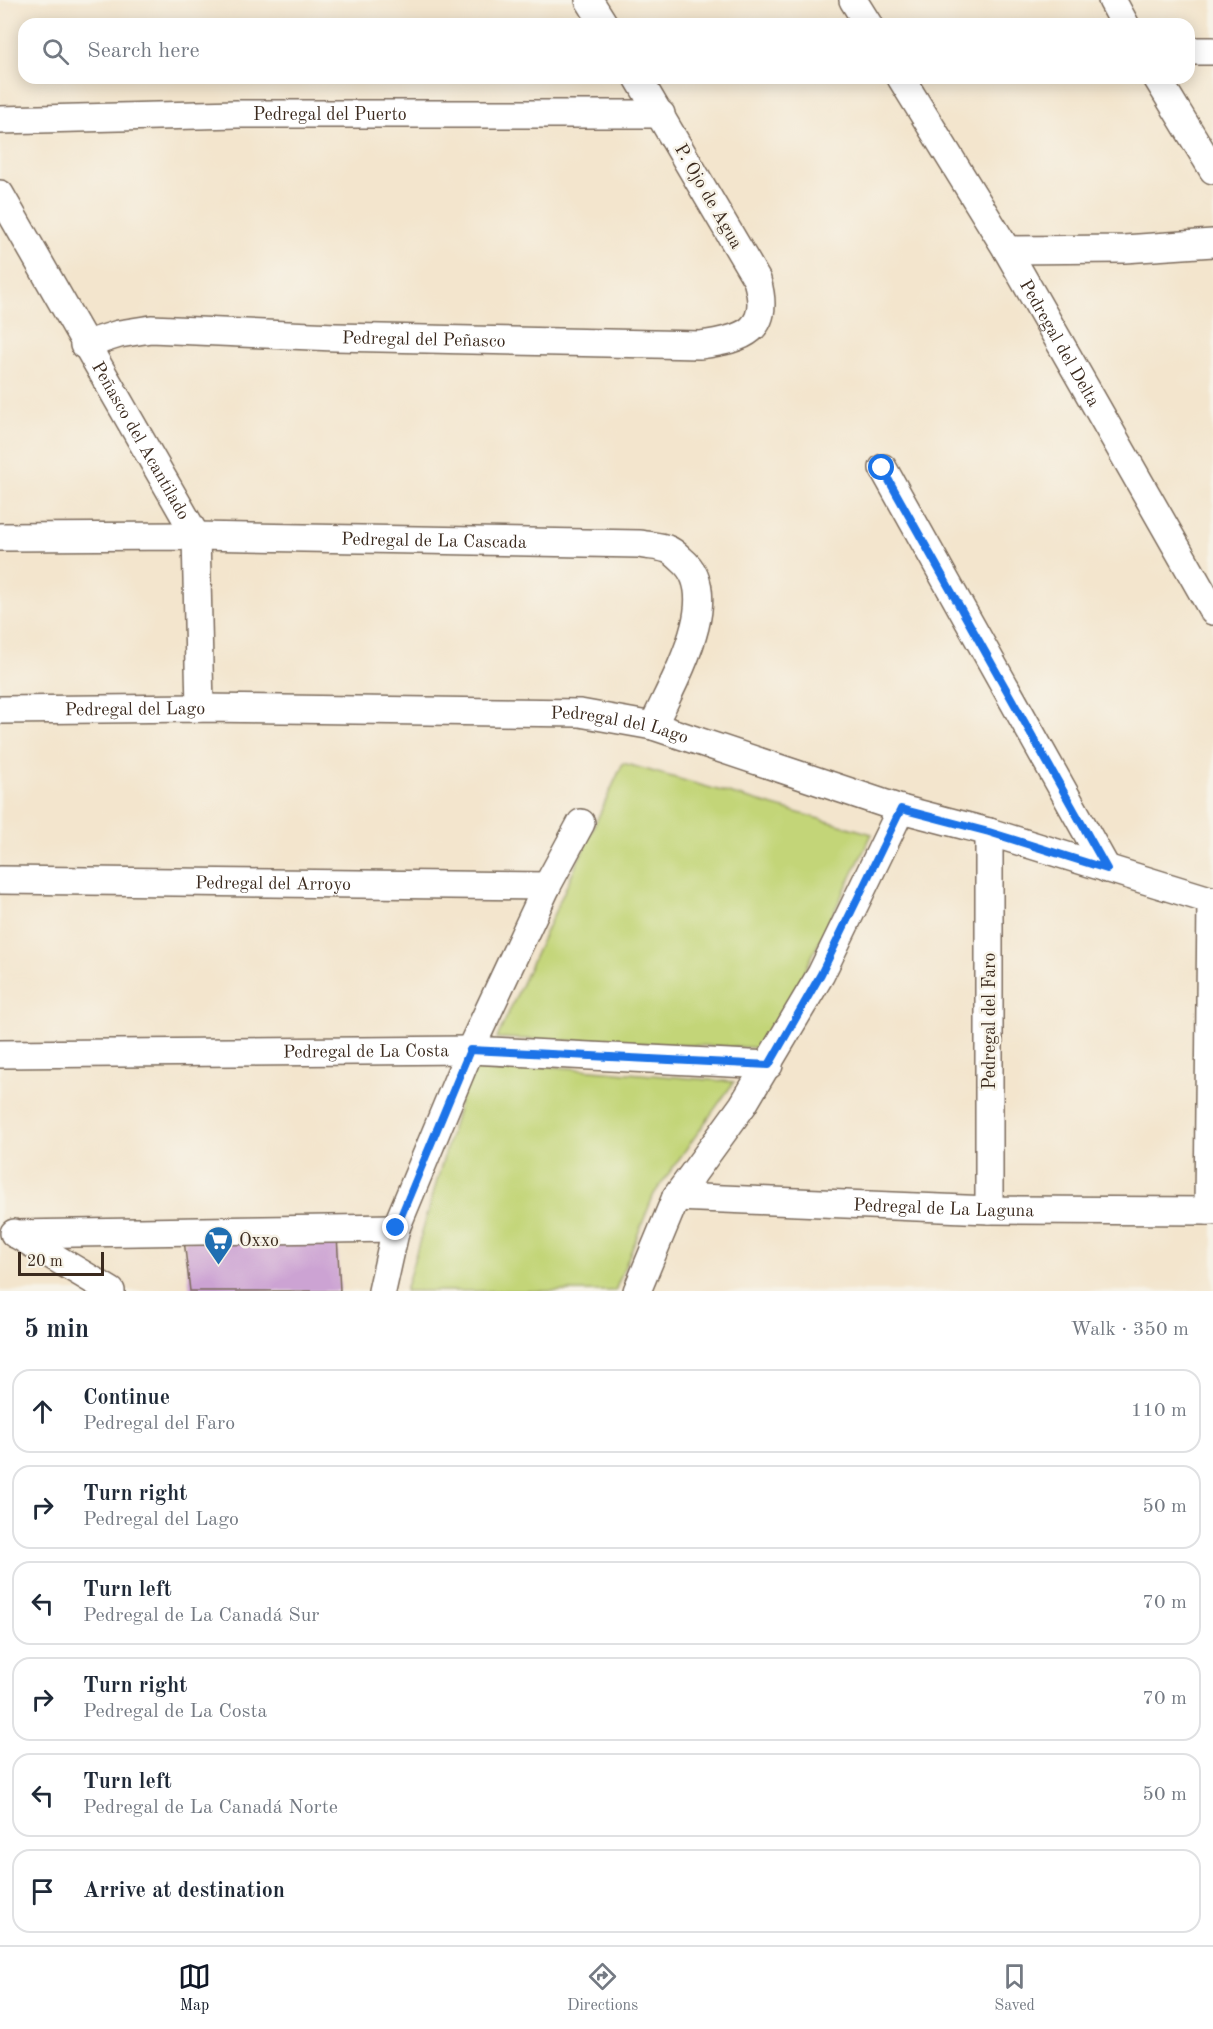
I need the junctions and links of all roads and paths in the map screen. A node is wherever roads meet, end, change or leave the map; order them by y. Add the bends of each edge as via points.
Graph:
1 (589, 0) edge
2 (853, 0) edge
3 (1112, 0) edge
4 (600, 18) edge
5 (864, 18) edge
6 (1122, 18) edge
7 (1195, 51) edge
8 (1213, 51) edge
9 (642, 84) edge
10 (905, 84) edge
11 (1161, 84) edge
12 (661, 114) junction
13 (0, 120) edge
14 (1213, 170) edge
15 (0, 194) edge
16 (1213, 243) edge
17 (1007, 250) junction
18 (759, 320) joint
19 (84, 345) junction
20 (882, 468) dead end
21 (196, 536) junction
22 (0, 537) edge
23 (1213, 611) edge
24 (200, 708) junction
25 (0, 710) edge
26 (653, 726) junction
27 (901, 809) junction
28 (581, 823) dead end
29 (989, 832) junction
30 (1107, 869) junction
31 (0, 880) edge
32 (547, 886) junction
33 (1212, 900) edge
34 (470, 1050) junction
35 (0, 1054) edge
36 (769, 1065) junction
37 (676, 1197) junction
38 (988, 1210) junction
39 (1211, 1211) edge
40 (396, 1228) junction
41 (7, 1229) edge
42 (111, 1291) edge
43 (382, 1291) edge
44 (637, 1291) edge

1 - 4 street
2 - 5 street
3 - 6 street
7 - 8 street
9 - 12 street, P. Ojo de Agua
10 - 17 street, Pedregal del Delta
11 - 14 street
12 - 13 street, Pedregal del Puerto via 237,114
12 - 18 street, P. Ojo de Agua via 757,280 764,302
15 - 19 street, Peñasco del Acantilado
16 - 17 street
17 - 23 street, Pedregal del Delta
18 - 19 street, Pedregal del Peñasco via 744,334 728,341 700,345 151,329
19 - 21 street, Peñasco del Acantilado
20 - 30 street
21 - 22 street, Pedregal de La Cascada
21 - 24 street, Peñasco del Acantilado
21 - 26 street, Pedregal de La Cascada via 640,544 669,549 687,564 699,582 699,609 691,640
24 - 25 street, Pedregal del Lago
24 - 26 street, Pedregal del Lago via 580,713
26 - 27 street, Pedregal del Lago
27 - 29 street, Pedregal del Lago
27 - 36 street via 821,974
28 - 32 street
29 - 30 street, Pedregal del Lago
29 - 38 street, Pedregal del Faro
30 - 33 street, Pedregal del Lago
31 - 32 street, Pedregal del Arroyo
32 - 34 street
33 - 39 street
34 - 35 street, Pedregal de La Costa
34 - 36 street, Pedregal de La Costa
34 - 40 street
36 - 37 street
37 - 38 street, Pedregal de La Laguna
37 - 44 street
38 - 39 street, Pedregal de La Laguna
40 - 41 street
40 - 43 street
41 - 42 street

